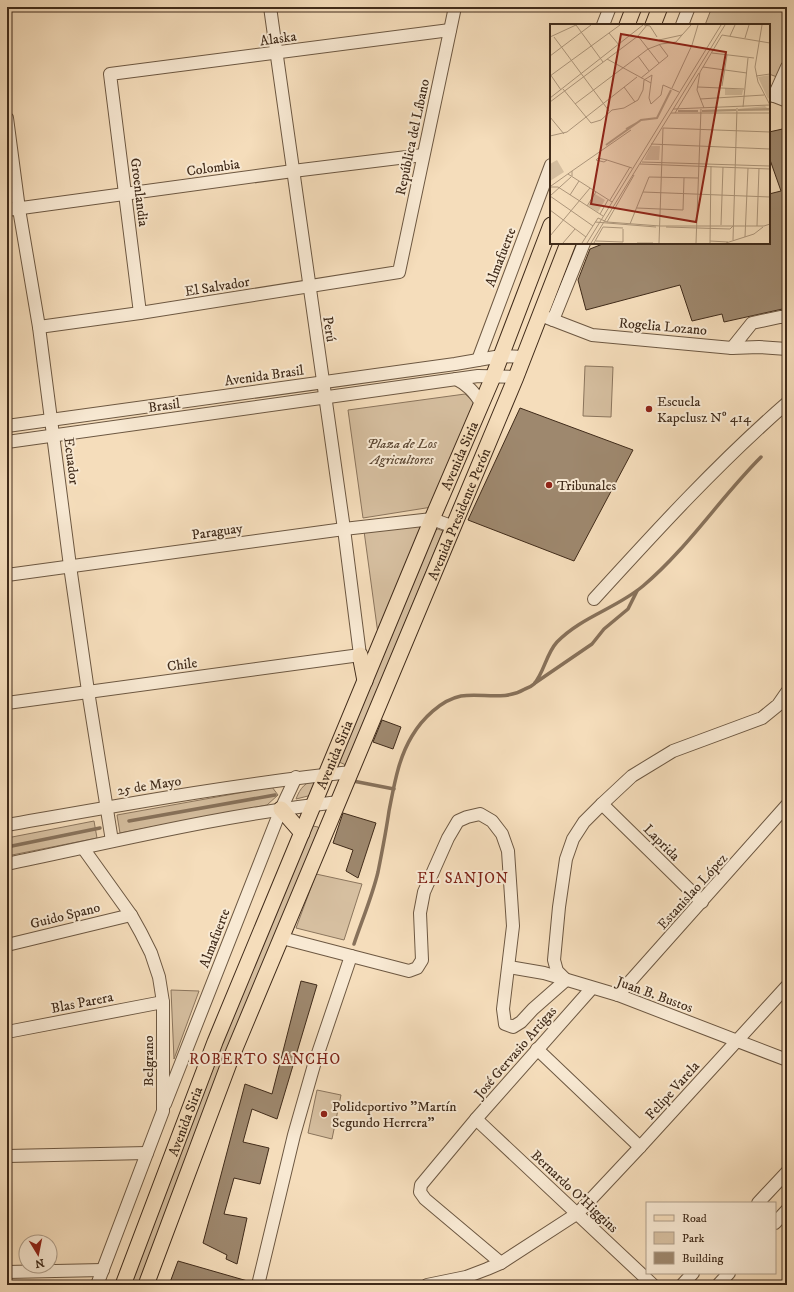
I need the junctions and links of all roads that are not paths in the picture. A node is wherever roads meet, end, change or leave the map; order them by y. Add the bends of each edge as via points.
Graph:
1 (270, 7) edge
2 (455, 7) edge
3 (610, 7) edge
4 (634, 7) edge
5 (660, 7) edge
6 (689, 7) edge
7 (603, 24) edge
8 (627, 24) edge
9 (653, 24) edge
10 (682, 24) edge
11 (450, 30) junction
12 (277, 53) junction
13 (787, 67) edge
14 (110, 74) joint
15 (772, 95) edge
16 (787, 101) edge
17 (7, 118) edge
18 (424, 155) junction
19 (550, 168) edge
20 (294, 171) junction
21 (125, 194) junction
22 (19, 209) junction
23 (7, 210) edge
24 (550, 228) edge
25 (568, 244) edge
26 (584, 244) edge
27 (399, 272) joint
28 (309, 287) junction
29 (140, 313) junction
30 (547, 318) junction
31 (787, 318) edge
32 (39, 327) junction
33 (732, 348) junction
34 (787, 349) edge
35 (502, 356) junction
36 (524, 357) junction
37 (478, 360) junction
38 (493, 377) junction
39 (516, 377) junction
40 (456, 379) junction
41 (322, 382) junction
42 (324, 398) junction
43 (481, 403) junction
44 (787, 403) edge
45 (52, 419) junction
46 (7, 426) edge
47 (54, 436) junction
48 (7, 442) edge
49 (432, 519) junction
50 (454, 527) junction
51 (344, 529) junction
52 (70, 566) junction
53 (7, 575) edge
54 (594, 599) dead end
55 (360, 655) junction
56 (365, 681) junction
57 (88, 692) junction
58 (787, 692) edge
59 (7, 703) edge
60 (782, 709) edge
61 (326, 774) junction
62 (296, 777) junction
63 (348, 778) junction
64 (339, 802) junction
65 (314, 804) junction
66 (602, 804) junction
67 (787, 805) edge
68 (281, 809) junction
69 (107, 812) junction
70 (7, 825) edge
71 (302, 833) junction
72 (112, 837) junction
73 (83, 848) junction
74 (7, 864) edge
75 (702, 902) junction
76 (131, 915) junction
77 (282, 938) junction
78 (7, 945) edge
79 (351, 956) junction
80 (509, 967) junction
81 (566, 980) junction
82 (787, 986) edge
83 (592, 988) junction
84 (618, 996) junction
85 (163, 1002) junction
86 (7, 1032) edge
87 (737, 1040) junction
88 (537, 1049) junction
89 (787, 1060) edge
90 (163, 1111) junction
91 (476, 1119) junction
92 (640, 1147) junction
93 (147, 1153) junction
94 (7, 1156) edge
95 (787, 1172) edge
96 (759, 1202) edge
97 (787, 1210) edge
98 (578, 1213) junction
99 (776, 1222) edge
100 (501, 1262) junction
101 (103, 1270) junction
102 (7, 1272) edge
103 (692, 1274) edge
104 (728, 1274) edge
105 (97, 1285) edge
106 (123, 1285) edge
107 (146, 1285) edge
108 (258, 1285) edge
109 (427, 1285) edge
110 (653, 1285) edge
111 (682, 1285) edge
112 (718, 1285) edge

1 - 12 street, Perú
2 - 11 street, República del Líbano
3 - 7 street
4 - 8 main road
5 - 9 main road
6 - 10 street
11 - 12 street, Alaska
11 - 18 street, República del Líbano
12 - 14 street, Alaska
12 - 20 street, Perú
13 - 15 street
14 - 21 street, Groenlandia
15 - 16 street
17 - 22 street, Ecuador
18 - 20 street, Colombia
18 - 27 street, República del Líbano
19 - 37 street, Almafuerte
20 - 21 street, Colombia
20 - 28 street, Perú
21 - 22 street, Colombia
21 - 29 street, Groenlandia
22 - 23 street, Colombia
22 - 32 street, Ecuador
24 - 35 main road, Avenida Siria
25 - 30 main road, Avenida Presidente Perón
26 - 30 street
27 - 28 street, El Salvador
28 - 29 street, El Salvador
28 - 41 street, Perú
29 - 32 street, El Salvador
30 - 33 street, Rogelia Lozano via 592,335
30 - 36 main road, Avenida Presidente Perón
31 - 33 street via 752,323
32 - 45 street, Ecuador
33 - 34 street, Rogelia Lozano
35 - 36 street, Avenida Brasil
35 - 37 street, Avenida Brasil
35 - 38 main road, Avenida Siria
36 - 39 main road, Avenida Presidente Perón
37 - 41 street, Avenida Brasil
38 - 39 street
38 - 40 street
38 - 43 main road, Avenida Siria
39 - 50 main road, Avenida Presidente Perón
40 - 42 street
40 - 43 street via 472,389
41 - 42 street, Perú
41 - 45 street, Avenida Brasil
42 - 47 street, Brasil
42 - 51 street, Perú
43 - 49 main road, Avenida Siria
44 - 54 street via 664,523
45 - 46 street, Avenida Brasil
45 - 47 street, Ecuador
47 - 48 street, Brasil
47 - 52 street, Ecuador
49 - 50 street
49 - 51 street, Paraguay
49 - 56 main road, Avenida Siria
50 - 63 main road, Avenida Presidente Perón
51 - 52 street, Paraguay
51 - 55 street, Perú
52 - 53 street, Paraguay
52 - 57 street, Ecuador
55 - 56 main road
55 - 57 street, Chile
56 - 61 main road, Avenida Siria
57 - 59 street, Chile
57 - 69 street, Ecuador
58 - 60 street
60 - 66 street via 673,751 632,776
61 - 62 street, 25 de Mayo
61 - 63 street, 25 de Mayo
61 - 65 main road, Avenida Siria
62 - 68 street, Almafuerte
62 - 69 street, 25 de Mayo
63 - 64 main road, Avenida Siria
64 - 65 street
64 - 77 main road, Avenida Siria
65 - 68 street
65 - 71 main road, Avenida Siria
66 - 75 street, Laprida
66 - 81 street via 584,822 573,839 566,859 554,960 557,971
67 - 75 street, Estanislao López
68 - 71 main road
68 - 72 street
68 - 90 street, Almafuerte
69 - 70 street, 25 de Mayo
69 - 72 street, Ecuador
71 - 106 main road, Avenida Siria via 215,1042
72 - 73 street
73 - 74 street
73 - 76 street, Belgrano
75 - 84 street, Estanislao López
76 - 78 street, Guido Spano
76 - 85 street, Belgrano via 151,953 159,977
77 - 79 street
77 - 107 main road, Avenida Siria via 231,1058
79 - 80 street via 409,971 417,968 422,960 420,913 424,892 458,821 480,814 492,821 502,834 508,851 513,926
79 - 108 street via 314,1065 294,1135
80 - 81 street, Juan B. Bustos
80 - 81 street via 503,1009 505,1024 513,1027
81 - 83 street, Juan B. Bustos
82 - 87 street, Felipe Varela
83 - 84 street, Juan B. Bustos
83 - 88 street, José Gervasio Artigas
84 - 87 street, Juan B. Bustos
85 - 86 street, Blas Parera
85 - 90 street, Belgrano
87 - 89 street, Juan B. Bustos
87 - 92 street, Felipe Varela
88 - 91 street, José Gervasio Artigas
88 - 92 street
90 - 93 street, Belgrano
91 - 98 street, Bernardo O'Higgins
91 - 100 street, José Gervasio Artigas via 421,1185 420,1192 425,1199
92 - 98 street, Felipe Varela
93 - 94 street
93 - 101 street, Belgrano
95 - 96 street
97 - 99 street
98 - 100 street, Felipe Varela
98 - 110 street, Bernardo O'Higgins
100 - 109 street, Felipe Varela via 466,1277
101 - 102 street
101 - 105 street, Belgrano
103 - 111 street
104 - 112 street

